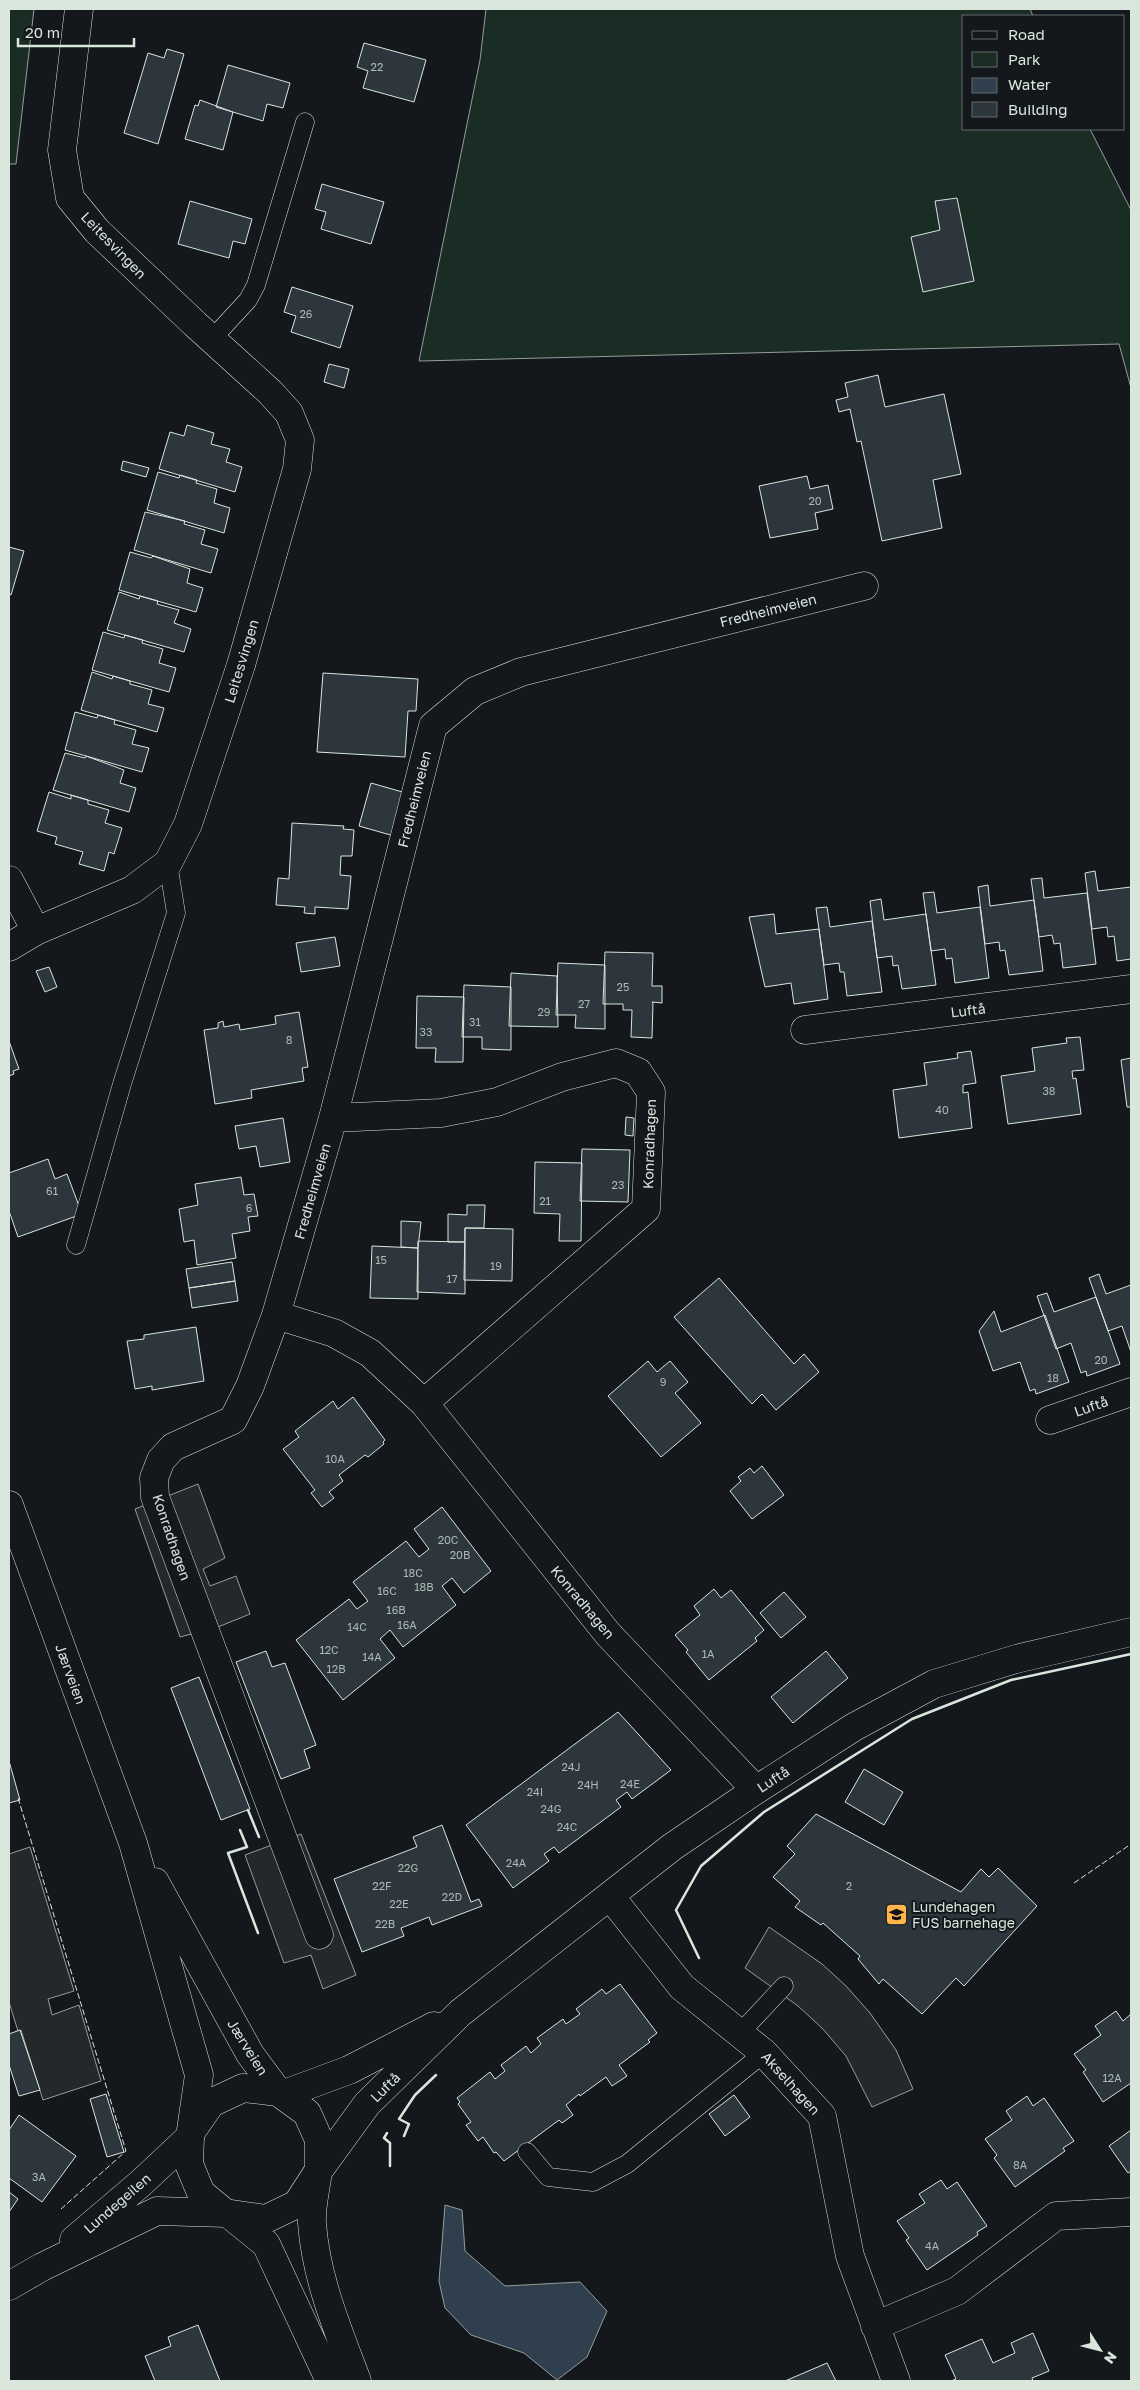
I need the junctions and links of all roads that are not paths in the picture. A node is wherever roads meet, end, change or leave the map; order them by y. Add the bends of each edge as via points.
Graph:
1 (81, 9) edge
2 (305, 122) dead end
3 (212, 339) junction
4 (864, 586) dead end
5 (168, 863) junction
6 (9, 880) edge
7 (36, 931) junction
8 (9, 947) edge
9 (1131, 989) edge
10 (806, 1030) dead end
11 (333, 1118) junction
12 (76, 1245) dead end
13 (276, 1315) junction
14 (1131, 1392) edge
15 (424, 1403) junction
16 (1050, 1420) dead end
17 (9, 1505) edge
18 (1131, 1632) edge
19 (756, 1790) junction
20 (133, 1842) junction
21 (610, 1896) junction
22 (318, 1935) dead end
23 (784, 1986) dead end
24 (460, 2013) junction
25 (740, 2033) junction
26 (764, 2052) junction
27 (281, 2093) junction
28 (191, 2134) junction
29 (527, 2152) dead end
30 (318, 2172) junction
31 (1131, 2212) edge
32 (228, 2214) junction
33 (42, 2266) junction
34 (9, 2286) edge
35 (875, 2326) junction
36 (330, 2381) edge
37 (357, 2381) edge
38 (896, 2381) edge

1 - 3 street, Leitesvingen via 62,150 70,198 97,231
2 - 3 lane via 256,285 248,300
3 - 5 street, Leitesvingen via 283,406 300,440 297,469 241,664 188,824
4 - 11 street, Fredheimveien via 521,672 475,692 433,726
5 - 7 street, Leitesvingen via 132,890
5 - 12 lane via 176,913
6 - 7 street
7 - 8 street, Leitesvingen
9 - 10 street, Luftå
11 - 13 street, Fredheimveien
11 - 15 street, Konradhagen via 441,1112 498,1102 562,1077 616,1063 638,1072 651,1092 646,1209
13 - 15 street, Konradhagen via 334,1333 370,1353
13 - 22 street, Konradhagen via 250,1386 233,1420 173,1447 161,1460 154,1478 155,1497
14 - 16 street, Luftå
15 - 19 street, Konradhagen via 608,1634
17 - 20 street, Jærveien
18 - 19 street, Luftå via 1016,1658 934,1684 854,1727
19 - 21 street, Luftå via 672,1847
20 - 27 street, Jærveien via 250,2054
20 - 28 street, Jærveien via 199,2075
21 - 24 street, Luftå
21 - 25 street, Akselhagen via 682,1987
23 - 25 lane
24 - 27 street, Luftå via 349,2070
24 - 30 street, Luftå via 367,2104
25 - 26 street, Akselhagen
26 - 29 lane via 627,2164 593,2182 548,2177
26 - 35 street, Akselhagen via 822,2116 850,2256
27 - 28 street via 243,2088 211,2103
27 - 30 street via 307,2113 319,2140
28 - 32 street via 188,2164 201,2193
28 - 33 street, Lundegeilen via 141,2183
30 - 32 street via 297,2204 266,2219
30 - 37 street via 312,2221 316,2259
31 - 35 street via 1056,2216 957,2291
32 - 33 street, Lundegeilen via 156,2211
32 - 36 street via 266,2244
33 - 34 street, Lundegeilen
35 - 38 street, Akselhagen

